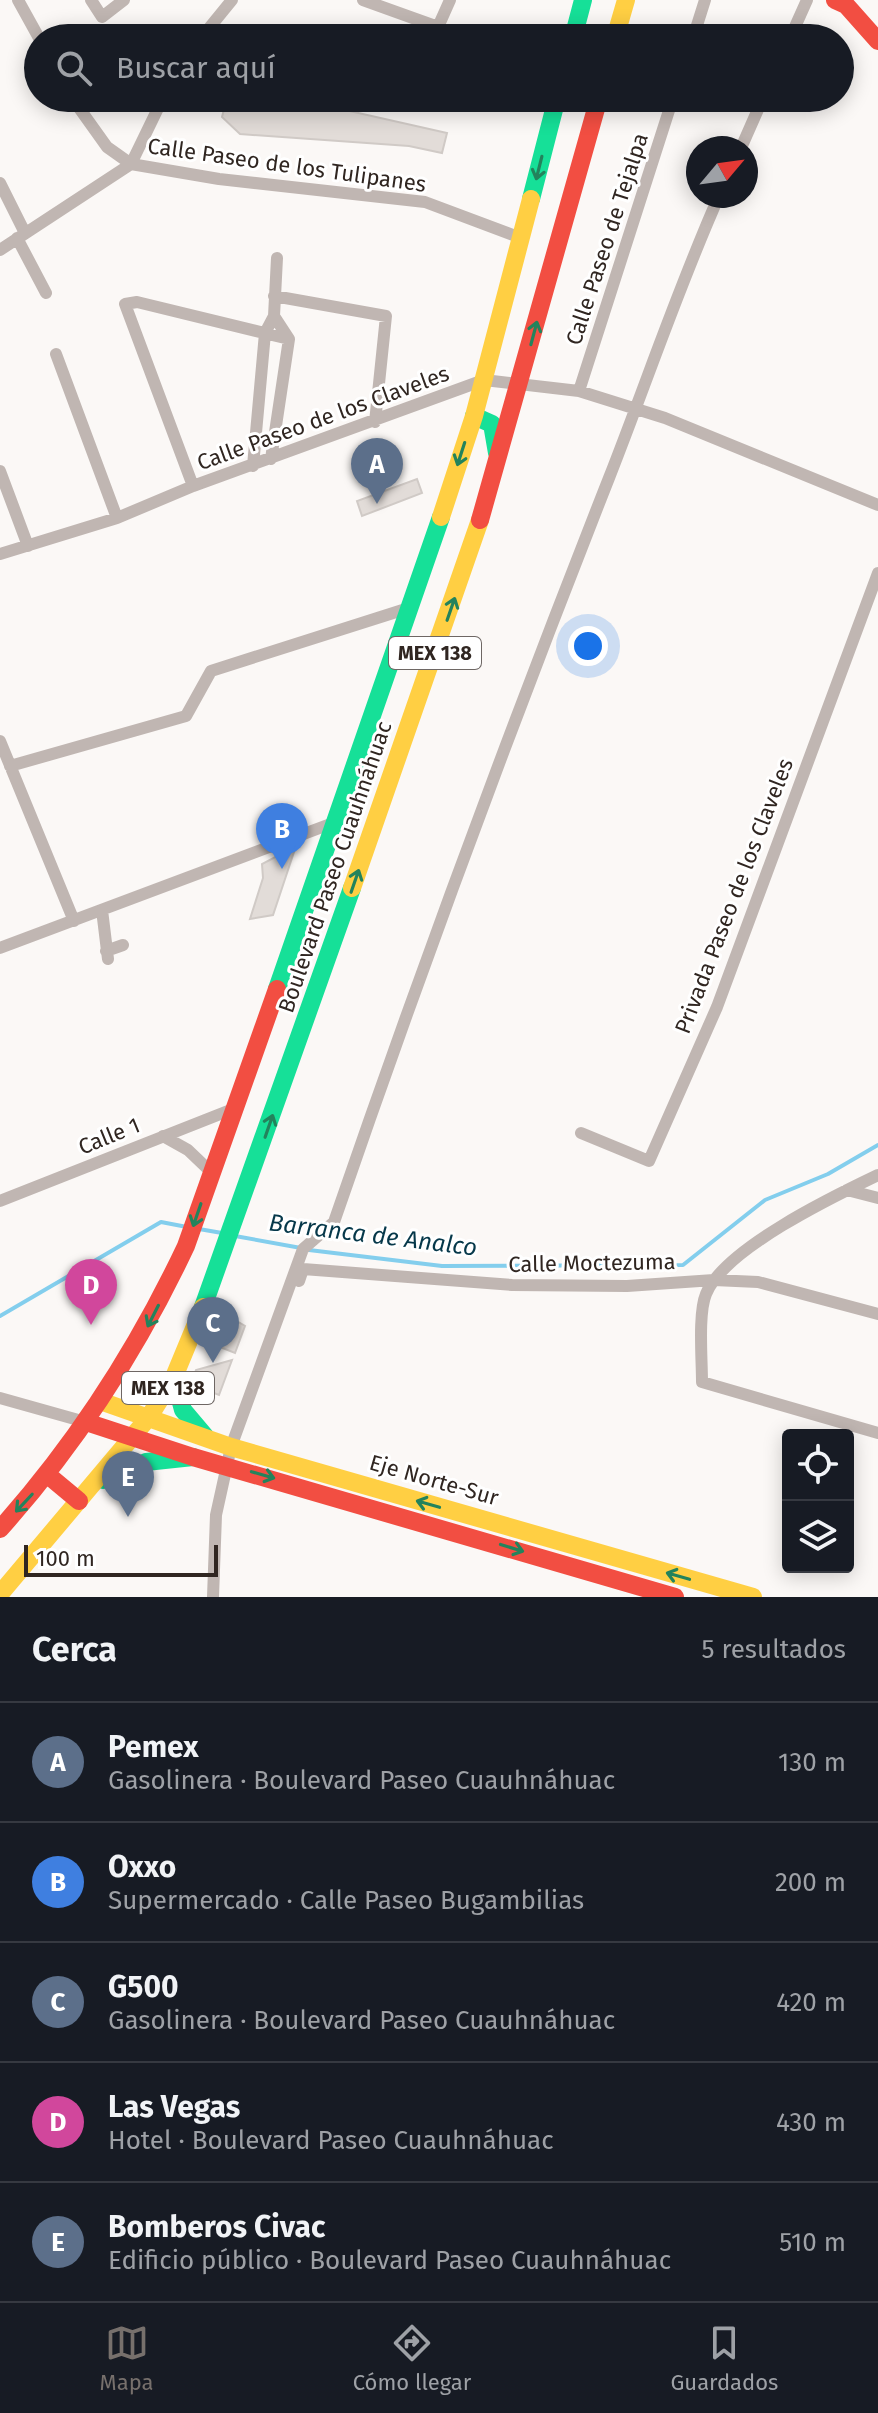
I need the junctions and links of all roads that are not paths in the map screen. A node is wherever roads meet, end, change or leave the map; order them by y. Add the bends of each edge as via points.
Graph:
1 (18, 0) edge
2 (91, 0) edge
3 (124, 0) edge
4 (232, 0) edge
5 (363, 0) edge
6 (450, 0) edge
7 (583, 0) edge
8 (626, 0) edge
9 (705, 0) edge
10 (807, 0) edge
11 (845, 2) edge
12 (31, 24) edge
13 (212, 24) edge
14 (430, 24) edge
15 (439, 24) edge
16 (577, 24) edge
17 (619, 24) edge
18 (697, 24) edge
19 (796, 24) edge
20 (878, 41) edge
21 (82, 112) edge
22 (156, 112) edge
23 (553, 112) edge
24 (595, 112) edge
25 (669, 112) edge
26 (757, 112) edge
27 (746, 136) edge
28 (131, 164) junction
29 (0, 183) edge
30 (714, 208) edge
31 (21, 236) junction
32 (521, 238) junction
33 (0, 250) edge
34 (277, 258) dead end
35 (46, 293) dead end
36 (274, 296) junction
37 (274, 316) junction
38 (265, 333) junction
39 (289, 339) junction
40 (56, 354) dead end
41 (484, 380) junction
42 (520, 383) junction
43 (579, 391) junction
44 (636, 409) junction
45 (474, 416) junction
46 (375, 422) junction
47 (271, 459) junction
48 (497, 461) junction
49 (253, 466) junction
50 (0, 471) edge
51 (193, 486) junction
52 (878, 505) edge
53 (117, 518) junction
54 (28, 546) junction
55 (0, 554) edge
56 (878, 573) edge
57 (412, 607) junction
58 (0, 741) edge
59 (10, 766) junction
60 (333, 823) junction
61 (102, 910) junction
62 (74, 921) junction
63 (123, 945) dead end
64 (0, 948) edge
65 (233, 1109) junction
66 (581, 1133) dead end
67 (163, 1136) junction
68 (878, 1175) edge
69 (209, 1178) junction
70 (847, 1190) junction
71 (878, 1198) edge
72 (0, 1201) edge
73 (714, 1280) junction
74 (878, 1314) edge
75 (174, 1377) junction
76 (0, 1398) edge
77 (103, 1402) junction
78 (149, 1417) junction
79 (89, 1423) junction
80 (878, 1433) edge
81 (205, 1436) junction
82 (134, 1437) junction
83 (232, 1453) junction
84 (193, 1457) junction
85 (49, 1476) junction
86 (79, 1501) junction
87 (0, 1529) edge
88 (0, 1594) edge
89 (213, 1597) edge
90 (675, 1597) edge
91 (753, 1597) edge

1 - 12 street
2 - 3 street via 102,17
4 - 13 street
5 - 14 street
6 - 15 street
7 - 16 main road
8 - 17 main road
9 - 18 street
10 - 19 street
11 - 20 main road
21 - 28 street, Calle Paseo de los Tulipanes via 107,147
22 - 28 street
23 -> 32 main road, Boulevard Paseo Cuauhnáhuac / MEX 138
42 -> 24 main road, Boulevard Paseo Cuauhnáhuac / MEX 138
25 - 43 street, Calle Paseo de Tejalpa
26 - 27 street
28 - 31 street
28 - 32 street, Calle Paseo de los Tulipanes via 425,202
29 - 31 street
30 - 44 street
31 - 33 street
31 - 35 street
32 - 41 main road, Boulevard Paseo Cuauhnáhuac / MEX 138
34 - 36 street
36 - 37 street
36 - 46 street via 386,316
37 - 38 street
37 - 39 street
38 - 39 street
38 - 49 street
38 - 51 street via 137,302 125,304
39 - 47 street
40 - 53 street
41 - 42 street, Calle Paseo de los Claveles
41 - 45 main road, Boulevard Paseo Cuauhnáhuac / MEX 138
41 - 46 street, Calle Paseo de los Claveles
42 - 43 street, Calle Paseo de los Claveles
42 - 48 main road, Boulevard Paseo Cuauhnáhuac / MEX 138
43 - 44 street, Calle Paseo de los Claveles
44 - 52 street, Calle Paseo de los Claveles
44 - 83 street via 523,694 334,1222 303,1249
45 - 48 main road via 492,424
45 -> 57 main road, Boulevard Paseo Cuauhnáhuac / MEX 138
46 - 47 street, Calle Paseo de los Claveles
47 - 49 street, Calle Paseo de los Claveles
75 -> 48 main road, Boulevard Paseo Cuauhnáhuac / MEX 138 via 243,1199 470,554
49 - 51 street, Calle Paseo de los Claveles
50 - 54 street
51 - 53 street, Calle Paseo de los Claveles
53 - 54 street, Calle Paseo de los Claveles
54 - 55 street, Calle Paseo de los Claveles
56 - 66 street, Privada Paseo de los Claveles via 717,1007 649,1161
57 - 59 street via 211,671 186,716
57 - 60 main road, Boulevard Paseo Cuauhnáhuac / MEX 138
58 - 59 street
59 - 62 street
60 - 61 street
60 - 65 main road, Boulevard Paseo Cuauhnáhuac / MEX 138
61 - 62 street
61 - 63 street via 107,955
62 - 64 street
65 - 67 street, Calle 1
65 - 69 main road, Boulevard Paseo Cuauhnáhuac / MEX 138
67 - 69 street via 188,1150
67 - 72 street, Calle 1
68 - 70 street
69 -> 77 main road, Boulevard Paseo Cuauhnáhuac / MEX 138 via 154,1317
70 - 71 street
70 - 73 street via 757,1243
73 - 74 street, Calle Moctezuma via 758,1282
73 - 80 street via 704,1297 702,1382
73 - 83 street, Calle Moctezuma via 512,1285 303,1269
75 - 78 main road, Boulevard Paseo Cuauhnáhuac / MEX 138
75 - 81 main road via 183,1410
76 - 79 street
77 - 78 main road, Eje Norte-Sur
77 - 79 main road, Boulevard Paseo Cuauhnáhuac / MEX 138
78 - 81 main road, Eje Norte-Sur
78 - 82 main road, Boulevard Paseo Cuauhnáhuac / MEX 138
79 - 82 main road, Eje Norte-Sur
79 - 85 main road, Boulevard Paseo Cuauhnáhuac / MEX 138
81 - 83 main road, Eje Norte-Sur
82 - 84 main road, Eje Norte-Sur
82 - 86 main road, Boulevard Paseo Cuauhnáhuac / MEX 138
83 - 84 main road, Eje Norte-Sur
83 - 89 street via 216,1515
83 -> 90 main road, Eje Norte-Sur
91 -> 83 main road, Eje Norte-Sur
84 - 86 main road via 133,1464
85 - 86 main road
85 -> 87 main road, Boulevard Paseo Cuauhnáhuac / MEX 138
86 - 88 main road, Boulevard Paseo Cuauhnáhuac / MEX 138

